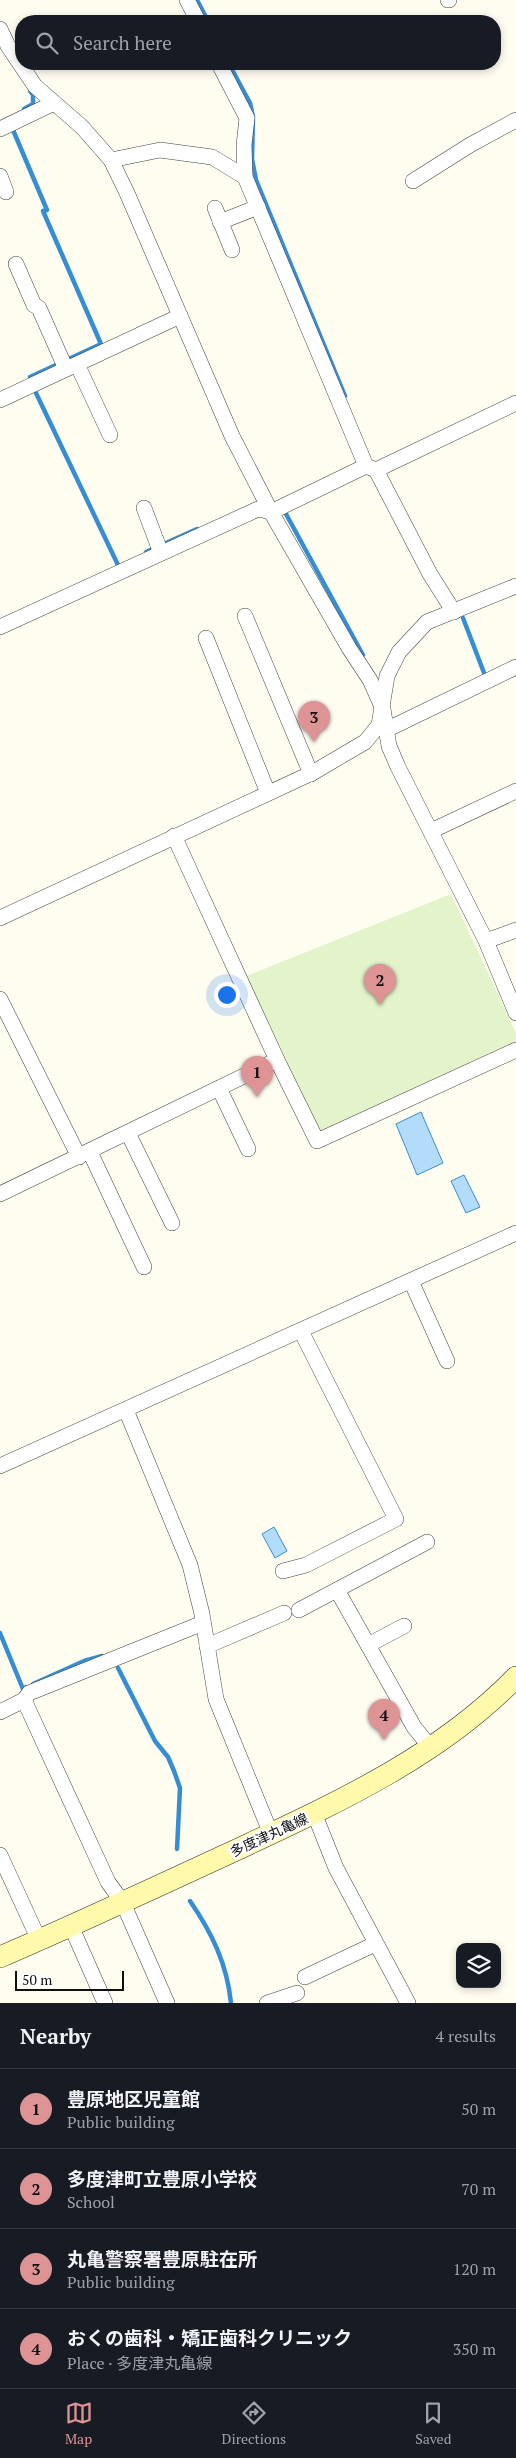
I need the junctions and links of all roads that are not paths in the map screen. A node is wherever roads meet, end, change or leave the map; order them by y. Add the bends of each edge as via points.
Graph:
1 (187, 0) edge
2 (195, 15) edge
3 (0, 29) edge
4 (15, 56) edge
5 (24, 70) edge
6 (223, 70) edge
7 (54, 103) junction
8 (516, 120) edge
9 (0, 129) edge
10 (111, 160) junction
11 (0, 176) edge
12 (245, 176) junction
13 (413, 181) dead end
14 (6, 192) dead end
15 (258, 207) junction
16 (232, 250) dead end
17 (16, 264) dead end
18 (180, 316) junction
19 (67, 364) junction
20 (0, 400) edge
21 (516, 404) edge
22 (110, 435) dead end
23 (371, 468) junction
24 (144, 508) dead end
25 (271, 512) junction
26 (159, 549) junction
27 (516, 586) edge
28 (454, 612) junction
29 (245, 616) dead end
30 (0, 627) edge
31 (206, 638) dead end
32 (516, 667) edge
33 (383, 709) junction
34 (386, 730) junction
35 (311, 774) junction
36 (516, 792) edge
37 (268, 793) junction
38 (431, 831) junction
39 (174, 836) junction
40 (0, 918) edge
41 (516, 930) edge
42 (486, 941) junction
43 (0, 998) edge
44 (516, 1013) edge
45 (516, 1050) edge
46 (277, 1060) junction
47 (219, 1088) junction
48 (128, 1133) junction
49 (248, 1149) dead end
50 (84, 1155) junction
51 (0, 1194) edge
52 (172, 1223) dead end
53 (516, 1233) edge
54 (144, 1267) dead end
55 (411, 1281) junction
56 (301, 1331) junction
57 (447, 1362) dead end
58 (126, 1410) junction
59 (0, 1466) edge
60 (427, 1542) dead end
61 (283, 1571) dead end
62 (337, 1590) junction
63 (299, 1610) dead end
64 (284, 1613) dead end
65 (204, 1623) junction
66 (404, 1626) dead end
67 (368, 1645) junction
68 (207, 1646) junction
69 (516, 1677) edge
70 (24, 1700) junction
71 (0, 1712) edge
72 (431, 1748) junction
73 (314, 1814) junction
74 (271, 1834) junction
75 (0, 1855) edge
76 (123, 1902) junction
77 (71, 1926) junction
78 (39, 1940) junction
79 (375, 1944) junction
80 (0, 1958) edge
81 (305, 1977) dead end
82 (297, 1993) dead end
83 (105, 2003) edge
84 (167, 2003) edge
85 (267, 2003) edge
86 (408, 2003) edge

1 - 2 street
3 - 4 street
5 - 7 street via 35,86
6 - 12 street via 247,118
7 - 9 street
7 - 10 street via 82,127
8 - 13 street
10 - 12 street via 160,150 212,157
10 - 18 street
11 - 14 street
12 - 15 street
15 - 16 street via 217,215
15 - 23 street
17 - 19 street via 34,305 39,308
18 - 19 street
18 - 25 street via 232,436
19 - 20 street
19 - 22 street
21 - 23 street
23 - 25 street
23 - 28 street
24 - 26 street
25 - 26 street via 258,509
25 - 33 street via 370,680
26 - 30 street
27 - 28 street
28 - 33 street via 427,622 399,652 387,676
29 - 35 street
31 - 37 street
32 - 34 street
33 - 34 street
33 - 35 street via 379,725 365,742
34 - 38 street via 398,767
35 - 37 street
36 - 38 street
37 - 39 street
38 - 42 street
39 - 40 street
39 - 46 street
41 - 42 street
42 - 44 street
43 - 50 street
45 - 46 street via 317,1141
46 - 47 street
47 - 48 street
47 - 49 street
48 - 50 street
48 - 52 street
50 - 51 street
50 - 54 street
53 - 55 street
55 - 56 street
55 - 57 street
56 - 58 street
56 - 61 street via 396,1519 306,1565
58 - 59 street
58 - 65 street via 190,1565
60 - 62 street
62 - 63 street
62 - 67 street
64 - 68 street
65 - 68 street
65 - 70 street via 29,1693
66 - 67 street
67 - 72 street via 414,1727
68 - 74 street via 216,1699
69 - 72 main road, 多度津丸亀線 via 490,1704
70 - 71 street
70 - 76 street via 108,1882
72 - 73 main road, 多度津丸亀線
73 - 74 main road, 多度津丸亀線
73 - 79 street via 336,1868
74 - 76 main road, 多度津丸亀線
75 - 78 street
76 - 77 main road, 多度津丸亀線
76 - 84 street
77 - 78 main road, 多度津丸亀線
77 - 83 street
78 - 80 main road, 多度津丸亀線
79 - 81 street
79 - 86 street
82 - 85 street

